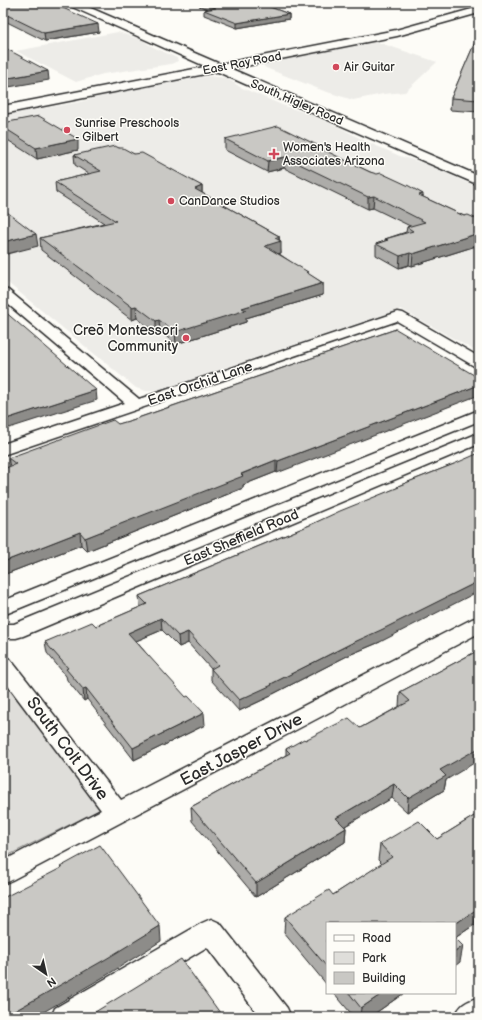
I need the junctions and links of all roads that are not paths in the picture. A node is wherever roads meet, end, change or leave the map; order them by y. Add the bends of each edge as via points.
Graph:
1 (472, 3) edge
2 (74, 4) edge
3 (92, 4) edge
4 (479, 10) edge
5 (226, 56) junction
6 (201, 61) junction
7 (242, 63) junction
8 (218, 68) junction
9 (262, 72) dead end
10 (3, 100) edge
11 (3, 110) edge
12 (447, 156) dead end
13 (432, 160) junction
14 (479, 181) edge
15 (3, 293) edge
16 (479, 363) edge
17 (136, 404) junction
18 (479, 415) edge
19 (479, 438) edge
20 (3, 450) edge
21 (3, 608) edge
22 (479, 624) edge
23 (3, 631) edge
24 (3, 664) edge
25 (118, 814) junction
26 (3, 873) edge
27 (479, 1010) edge
28 (65, 1017) edge
29 (277, 1017) edge
30 (469, 1017) edge

1 - 5 main road, East Ray Road via 396,23
2 - 3 main road
2 - 6 main road, South Higley Road
4 - 7 main road, East Ray Road via 397,33
5 - 6 main road, East Ray Road
5 - 7 main road, South Higley Road
6 - 8 main road, South Higley Road
6 - 10 main road, East Ray Road
7 - 8 main road, East Ray Road
7 - 9 main road, South Higley Road
8 - 11 main road, East Ray Road
8 - 13 main road, South Higley Road
12 - 13 main road
13 - 14 main road, South Higley Road
15 - 17 street
16 - 17 street, East Orchid Lane via 398,316
17 - 20 street, East Orchid Lane
18 - 21 street, East Sheffield Road
19 - 23 street, East Sheffield Road via 16,631
22 - 25 street, East Jasper Drive
24 - 25 street, South Colt Drive
25 - 26 street, East Jasper Drive
27 - 30 street
28 - 29 street via 211,931

